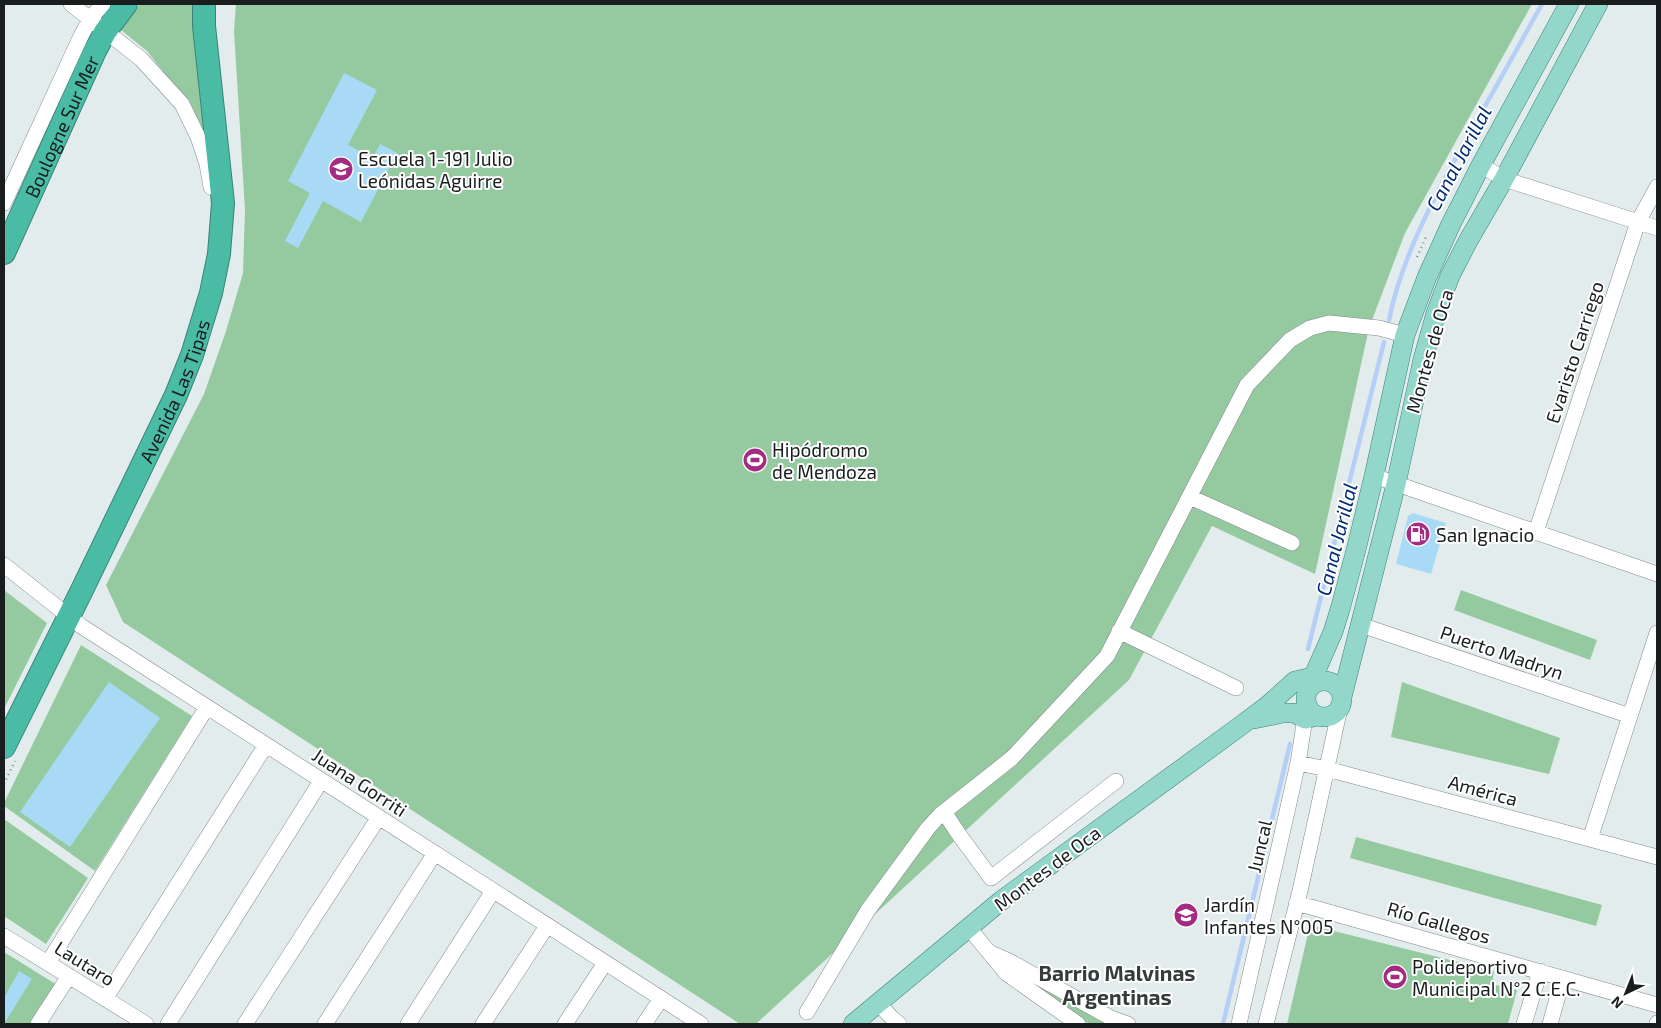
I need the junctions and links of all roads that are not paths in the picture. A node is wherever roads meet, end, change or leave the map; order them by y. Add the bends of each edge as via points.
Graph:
1 (71, 4) edge
2 (103, 4) edge
3 (126, 4) edge
4 (204, 4) edge
5 (1569, 4) edge
6 (1598, 4) edge
7 (98, 26) junction
8 (1481, 165) junction
9 (1504, 179) junction
10 (1657, 187) edge
11 (4, 203) edge
12 (1638, 222) junction
13 (1657, 228) edge
14 (4, 253) edge
15 (220, 254) junction
16 (1405, 335) junction
17 (1374, 476) junction
18 (1396, 484) junction
19 (1190, 497) junction
20 (1536, 532) junction
21 (1292, 543) dead end
22 (4, 565) edge
23 (1657, 574) edge
24 (68, 618) junction
25 (1361, 625) junction
26 (1119, 631) junction
27 (1657, 634) edge
28 (1651, 671) edge
29 (1236, 688) dead end
30 (1312, 698) junction
31 (1341, 702) junction
32 (207, 707) junction
33 (1630, 716) junction
34 (1248, 720) junction
35 (266, 745) junction
36 (4, 747) edge
37 (1298, 763) junction
38 (1327, 769) junction
39 (321, 781) junction
40 (1116, 781) dead end
41 (944, 812) junction
42 (379, 818) junction
43 (1590, 839) junction
44 (435, 853) junction
45 (1657, 857) edge
46 (493, 891) junction
47 (1296, 904) junction
48 (547, 926) junction
49 (969, 928) junction
50 (4, 936) edge
51 (989, 952) junction
52 (48, 963) junction
53 (605, 963) junction
54 (1540, 971) junction
55 (69, 976) junction
56 (1563, 978) junction
57 (661, 998) junction
58 (105, 999) junction
59 (878, 1003) junction
60 (1657, 1005) edge
61 (807, 1012) dead end
62 (127, 1019) edge
63 (38, 1024) edge
64 (146, 1024) edge
65 (168, 1024) edge
66 (245, 1024) edge
67 (326, 1024) edge
68 (408, 1024) edge
69 (483, 1024) edge
70 (565, 1024) edge
71 (644, 1024) edge
72 (701, 1024) edge
73 (853, 1024) edge
74 (899, 1024) edge
75 (1078, 1024) edge
76 (1128, 1024) edge
77 (1239, 1024) edge
78 (1266, 1024) edge
79 (1524, 1024) edge
80 (1550, 1024) edge

1 - 7 street
2 - 7 street, Boulogne Sur Mer
3 - 7 highway, Boulogne Sur Mer
4 - 15 highway, Avenida Las Tipas via 223,203
5 - 8 main road, Montes de Oca
6 - 9 main road, Montes de Oca
7 - 11 street, Boulogne Sur Mer via 77,44
7 - 14 highway, Boulogne Sur Mer via 94,53
7 - 15 street via 141,59 182,104 207,164
8 - 9 street
8 - 16 main road, Montes de Oca via 1427,277
9 - 12 street
9 - 18 main road, Montes de Oca via 1450,276 1436,313
10 - 12 street, Evaristo Carriego
12 - 13 street
12 - 20 street, Evaristo Carriego
15 - 24 highway, Avenida Las Tipas via 200,332 176,395
16 - 17 main road, Montes de Oca
16 - 19 street via 1379,328 1329,323 1310,328 1290,340 1247,385
17 - 18 street
17 - 30 main road, Montes de Oca via 1356,550
18 - 20 street
18 - 25 main road, Montes de Oca
19 - 21 street
19 - 26 street
20 - 23 street
22 - 24 street, Juana Gorriti
24 - 32 street, Juana Gorriti
24 - 36 highway, Avenida Las Tipas
25 - 31 main road, Montes de Oca
25 - 33 street, Puerto Madryn
26 - 29 street
26 - 41 street via 1106,656 1012,758
27 - 28 street
28 - 33 street
30 - 31 main road via 1328,717 1334,714
30 - 31 main road via 1334,683 1339,688
30 - 34 main road, Montes de Oca via 1294,713 1283,712
30 - 34 main road, Montes de Oca via 1295,681
30 - 37 street, Juncal
31 - 38 street
32 - 35 street, Juana Gorriti
32 - 52 street
33 - 43 street
34 - 49 main road, Montes de Oca via 1002,900
35 - 39 street, Juana Gorriti
35 - 58 street
37 - 38 street, América
37 - 77 street, Juncal
38 - 43 street, América
38 - 47 street
39 - 42 street, Juana Gorriti
39 - 65 street
40 - 41 street via 991,878
41 - 61 street via 928,828 868,910
42 - 44 street, Juana Gorriti
42 - 66 street
43 - 45 street, América
44 - 46 street, Juana Gorriti
44 - 67 street
46 - 48 street, Juana Gorriti
46 - 68 street
47 - 54 street, Río Gallegos
47 - 78 street
48 - 53 street, Juana Gorriti
48 - 69 street
49 - 51 street
49 - 59 main road, Montes de Oca
50 - 52 street, Lautaro
51 - 75 street via 1006,973
51 - 76 street
52 - 55 street, Lautaro
53 - 57 street, Juana Gorriti
53 - 70 street
54 - 56 street, Río Gallegos
54 - 79 street
55 - 58 street, Lautaro
55 - 63 street
56 - 60 street, Río Gallegos
56 - 80 street
57 - 71 street
57 - 72 street, Juana Gorriti
58 - 62 street, Lautaro
59 - 73 main road, Montes de Oca
59 - 74 street
62 - 64 street, Lautaro

